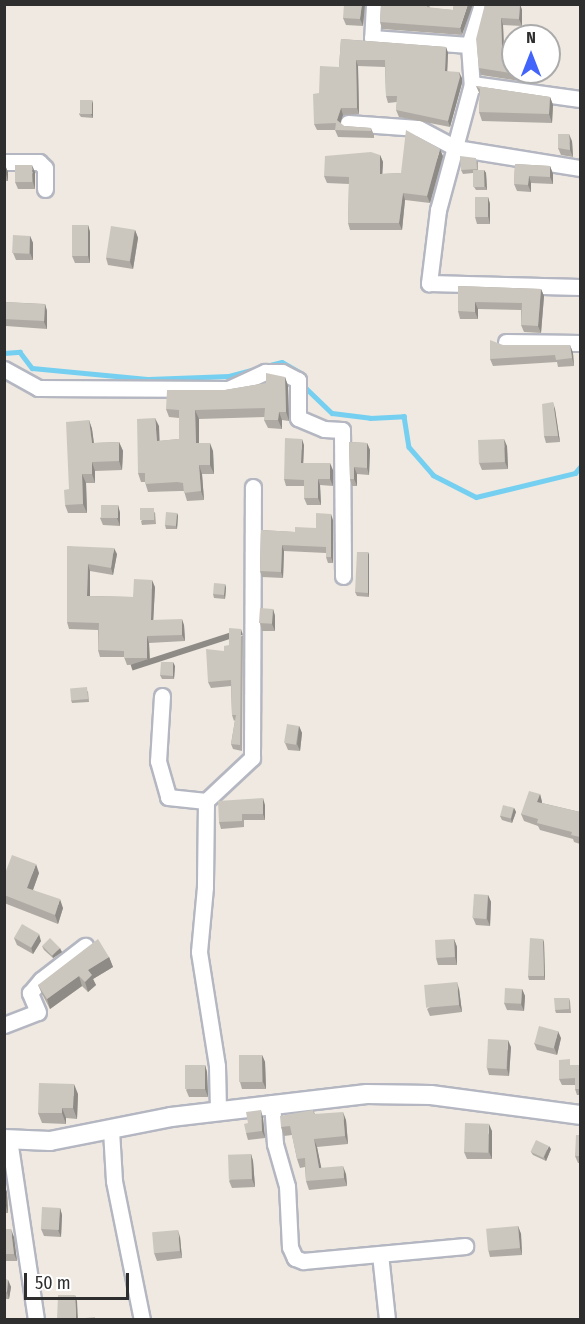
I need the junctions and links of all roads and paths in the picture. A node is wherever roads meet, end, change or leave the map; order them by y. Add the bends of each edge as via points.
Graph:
1 (374, 4) edge
2 (482, 4) edge
3 (469, 45) junction
4 (472, 84) junction
5 (580, 99) edge
6 (348, 123) dead end
7 (456, 148) junction
8 (4, 162) edge
9 (580, 168) edge
10 (45, 189) dead end
11 (580, 286) edge
12 (506, 342) edge
13 (580, 343) edge
14 (4, 369) edge
15 (253, 487) dead end
16 (343, 576) dead end
17 (162, 696) dead end
18 (206, 801) junction
19 (84, 946) edge
20 (4, 1025) edge
21 (272, 1103) junction
22 (218, 1110) junction
23 (580, 1115) edge
24 (111, 1130) junction
25 (7, 1139) edge
26 (465, 1246) dead end
27 (380, 1254) junction
28 (36, 1320) edge
29 (142, 1320) edge
30 (387, 1320) edge

1 - 3 street via 372,38
2 - 3 street
3 - 4 street
4 - 5 street
4 - 7 street
6 - 7 street via 418,128
7 - 9 street
7 - 11 street via 438,210 429,283
8 - 10 street via 39,162 45,168
12 - 13 street
14 - 16 street via 38,388 228,389 265,372 282,372 298,380 298,418 324,429 342,430
15 - 18 street via 252,759
17 - 18 street via 158,761 168,797
18 - 22 street via 199,952 217,1066
19 - 20 street via 30,993 38,1012
21 - 22 street
21 - 23 street via 367,1094 431,1095
21 - 27 street via 275,1143 287,1186 290,1247 295,1258 303,1261
22 - 24 street
24 - 25 street via 50,1141
24 - 29 street via 114,1181
25 - 28 street
26 - 27 street
27 - 30 street

